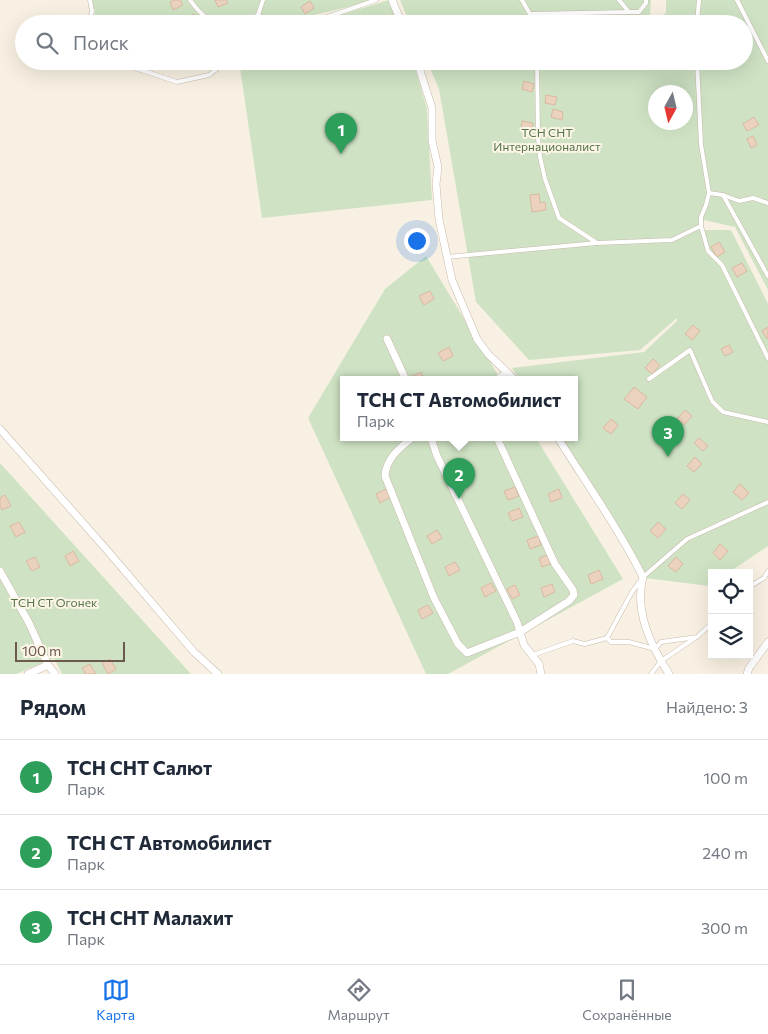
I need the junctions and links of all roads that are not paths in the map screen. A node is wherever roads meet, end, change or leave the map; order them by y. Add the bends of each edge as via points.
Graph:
1 (90, 0) edge
2 (190, 0) edge
3 (263, 0) edge
4 (376, 0) edge
5 (392, 0) edge
6 (522, 0) edge
7 (619, 0) edge
8 (646, 0) edge
9 (699, 0) edge
10 (737, 0) edge
11 (629, 12) junction
12 (530, 14) joint
13 (91, 15) edge
14 (203, 15) edge
15 (258, 15) edge
16 (334, 15) edge
17 (398, 15) edge
18 (698, 15) edge
19 (745, 15) edge
20 (753, 31) edge
21 (768, 61) edge
22 (141, 70) edge
23 (215, 70) edge
24 (420, 70) edge
25 (537, 70) edge
26 (697, 70) edge
27 (709, 193) junction
28 (723, 195) junction
29 (768, 203) edge
30 (701, 226) junction
31 (597, 243) junction
32 (447, 257) junction
33 (768, 276) edge
34 (387, 339) dead end
35 (768, 358) edge
36 (507, 373) junction
37 (404, 376) edge
38 (502, 376) edge
39 (510, 376) edge
40 (648, 379) dead end
41 (768, 422) edge
42 (0, 430) edge
43 (408, 441) edge
44 (432, 441) edge
45 (498, 441) edge
46 (560, 441) edge
47 (768, 502) edge
48 (0, 571) edge
49 (768, 571) edge
50 (643, 577) junction
51 (753, 585) edge
52 (708, 627) edge
53 (520, 632) junction
54 (697, 637) junction
55 (608, 638) junction
56 (768, 642) edge
57 (655, 649) junction
58 (533, 655) junction
59 (661, 662) junction
60 (48, 664) junction
61 (28, 674) edge
62 (55, 674) edge
63 (218, 674) edge
64 (541, 674) edge
65 (651, 674) edge
66 (669, 674) edge
67 (748, 674) edge

1 - 13 lane
2 - 14 lane
3 - 15 lane
4 - 16 lane
5 - 17 street
6 - 12 lane
7 - 11 lane
8 - 11 lane via 639,12
9 - 18 lane
10 - 19 lane
11 - 12 lane
20 - 21 lane
22 - 23 lane via 177,82 209,75
24 - 32 street via 432,108 439,219
25 - 31 lane via 538,137 545,180 559,218
26 - 27 lane via 701,144
27 - 28 lane
27 - 30 lane
28 - 29 lane via 739,201 753,198
28 - 33 lane
30 - 31 lane via 672,240
30 - 35 lane via 708,251 722,266
31 - 32 lane
32 - 36 street via 452,280 477,339
34 - 37 street
36 - 38 street
36 - 39 street
40 - 41 lane via 690,350 712,401 723,412
42 - 63 street via 194,652
43 - 53 street via 388,462 385,476 434,598 458,644 467,653
44 - 53 street
45 - 53 street via 555,564 574,592 572,599
46 - 50 street via 605,509
47 - 50 lane via 687,539
48 - 60 street
49 - 51 lane
50 - 55 lane
50 - 57 street via 640,589 644,625
52 - 54 lane
53 - 58 street via 524,645
54 - 57 lane via 661,642
54 - 59 lane
55 - 57 lane via 611,642 629,642
55 - 58 lane via 585,644 573,641
56 - 67 street
57 - 59 street
58 - 64 street
59 - 65 lane
59 - 66 street
60 - 61 street
60 - 62 street

